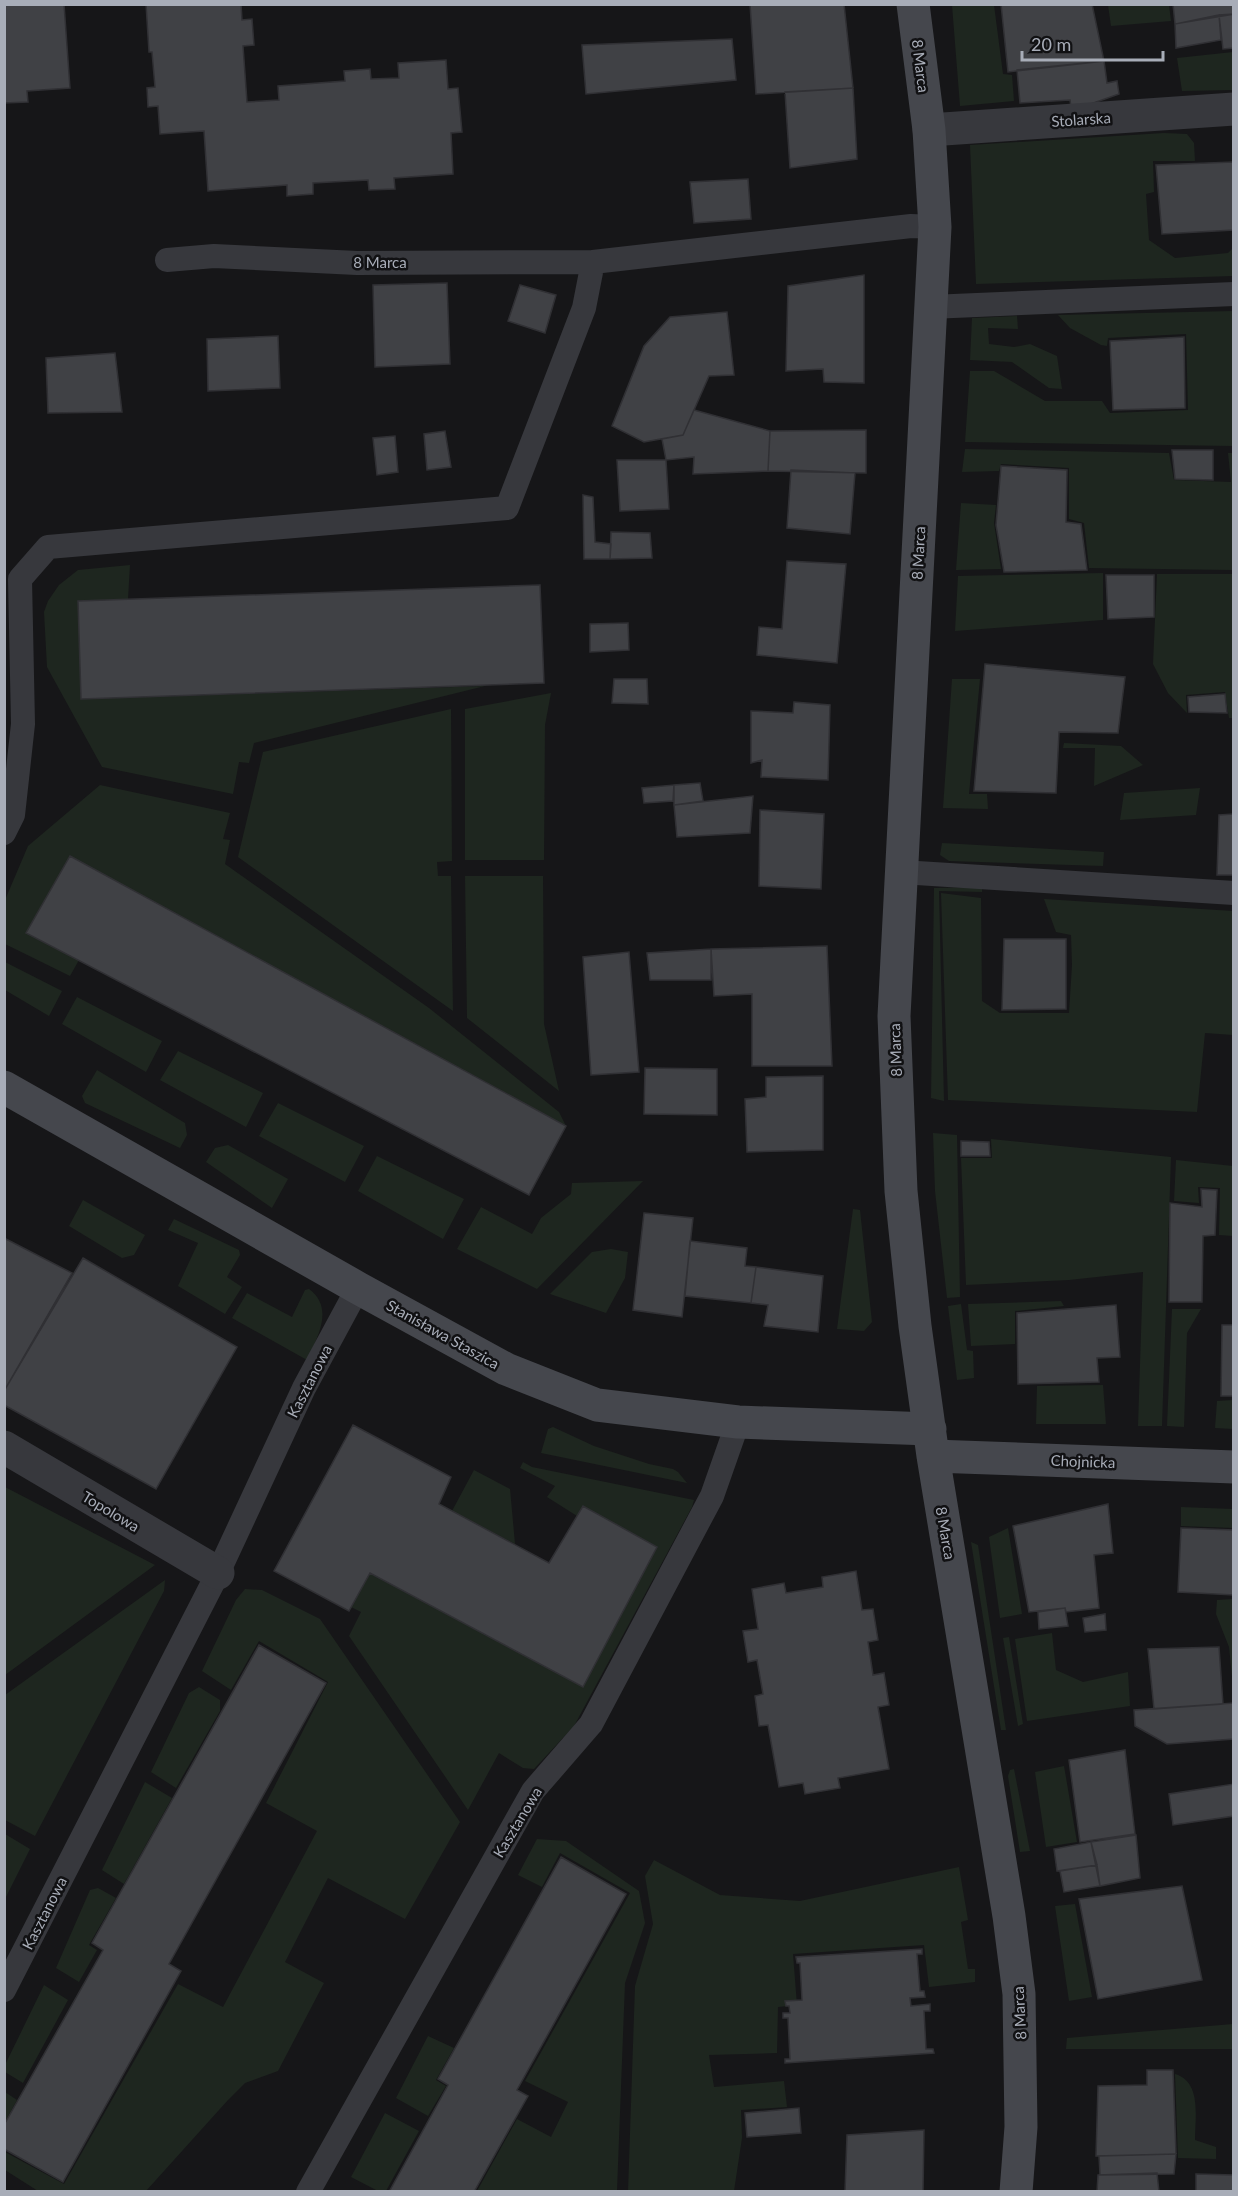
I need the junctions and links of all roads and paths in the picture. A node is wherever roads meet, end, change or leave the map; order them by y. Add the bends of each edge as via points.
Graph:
1 (913, 4) edge
2 (1233, 109) edge
3 (929, 130) junction
4 (935, 227) junction
5 (167, 260) dead end
6 (593, 262) junction
7 (1233, 294) edge
8 (930, 307) junction
9 (4, 833) edge
10 (901, 872) junction
11 (1233, 893) edge
12 (4, 1087) edge
13 (358, 1288) junction
14 (738, 1422) junction
15 (932, 1443) junction
16 (4, 1447) edge
17 (1233, 1467) edge
18 (218, 1573) junction
19 (4, 1990) edge
20 (308, 2192) edge
21 (1016, 2192) edge

1 - 3 street, 8 Marca
2 - 3 street, Stolarska
3 - 4 street, 8 Marca
4 - 6 lane, 8 Marca via 910,226
4 - 8 street, 8 Marca
5 - 6 lane, 8 Marca via 214,256 357,263
6 - 9 lane via 584,308 507,508 48,547 20,579 23,724 13,815
7 - 8 lane
8 - 10 street, 8 Marca
10 - 11 lane
10 - 15 street, 8 Marca via 894,1016 897,1122 913,1304
12 - 13 street, Stanisława Staszica
13 - 14 street, Stanisława Staszica via 506,1369 597,1405
13 - 18 lane, Kasztanowa via 304,1388
14 - 15 street, Stanisława Staszica
14 - 20 lane, Kasztanowa via 712,1496 591,1724 533,1791
15 - 17 street, Chojnicka
15 - 21 street, 8 Marca via 1019,1994 1022,2127
16 - 18 street, Topolowa
18 - 19 lane, Kasztanowa

